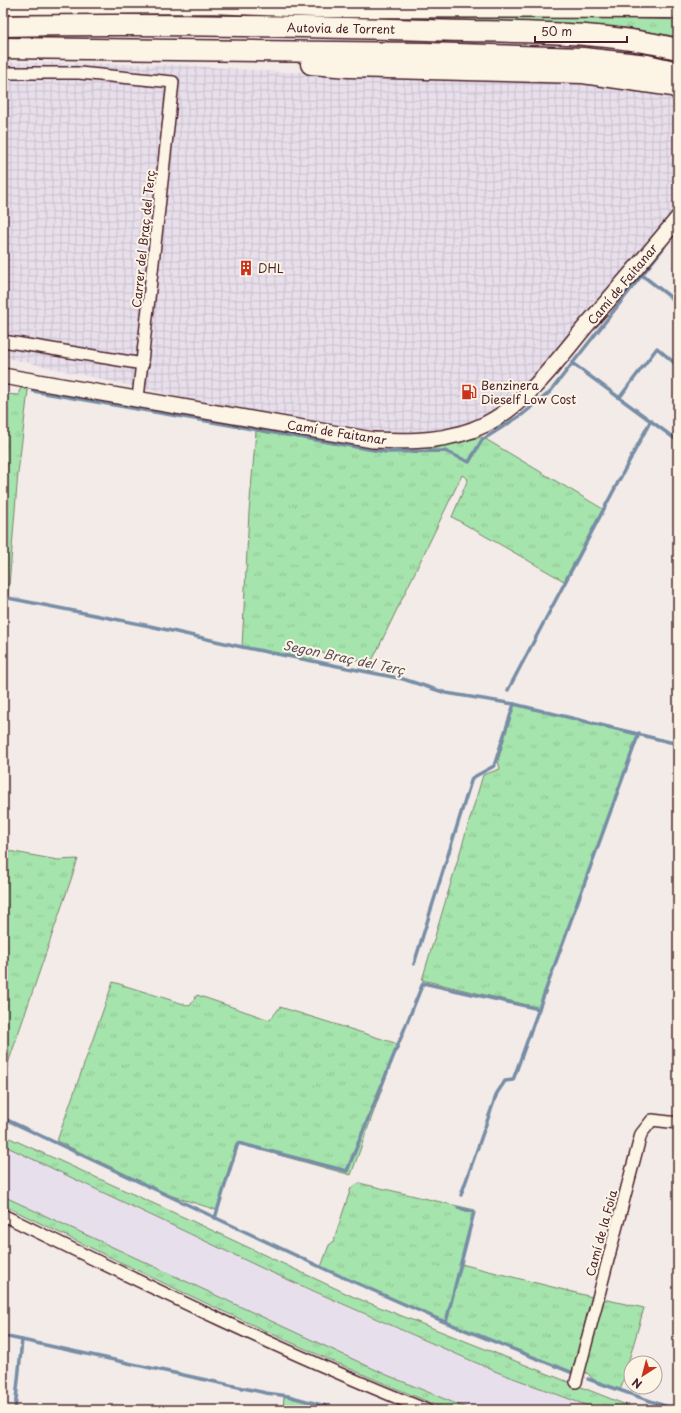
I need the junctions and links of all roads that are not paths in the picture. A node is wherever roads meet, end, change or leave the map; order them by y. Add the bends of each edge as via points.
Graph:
1 (208, 3) edge
2 (3, 4) edge
3 (120, 4) edge
4 (320, 5) edge
5 (678, 8) edge
6 (3, 26) edge
7 (3, 48) edge
8 (107, 49) junction
9 (678, 49) edge
10 (678, 72) edge
11 (3, 73) edge
12 (678, 89) edge
13 (678, 218) edge
14 (3, 341) edge
15 (143, 364) junction
16 (3, 376) edge
17 (138, 398) junction
18 (678, 1123) edge
19 (3, 1215) edge
20 (576, 1382) dead end
21 (427, 1410) edge

1 - 3 highway
1 - 4 highway
2 - 3 highway
4 - 5 highway
6 - 9 highway, Autovia de Torrent via 112,24 376,28 589,35
7 - 8 highway, Autovia de Torrent
8 - 10 highway, Autovia de Torrent via 583,58 647,65
8 - 12 highway via 348,67 583,74 673,86
11 - 15 street, Carrer del Braç del Terç via 80,73 172,82
13 - 17 street, Camí de Faitanar via 530,390 500,416 468,431 426,441 373,440
14 - 15 street
15 - 17 street, Carrer del Braç del Terç
16 - 17 street, Camí de Faitanar
18 - 20 street, Camí de la Foia via 652,1120 641,1134
19 - 21 street via 185,1303 357,1382

